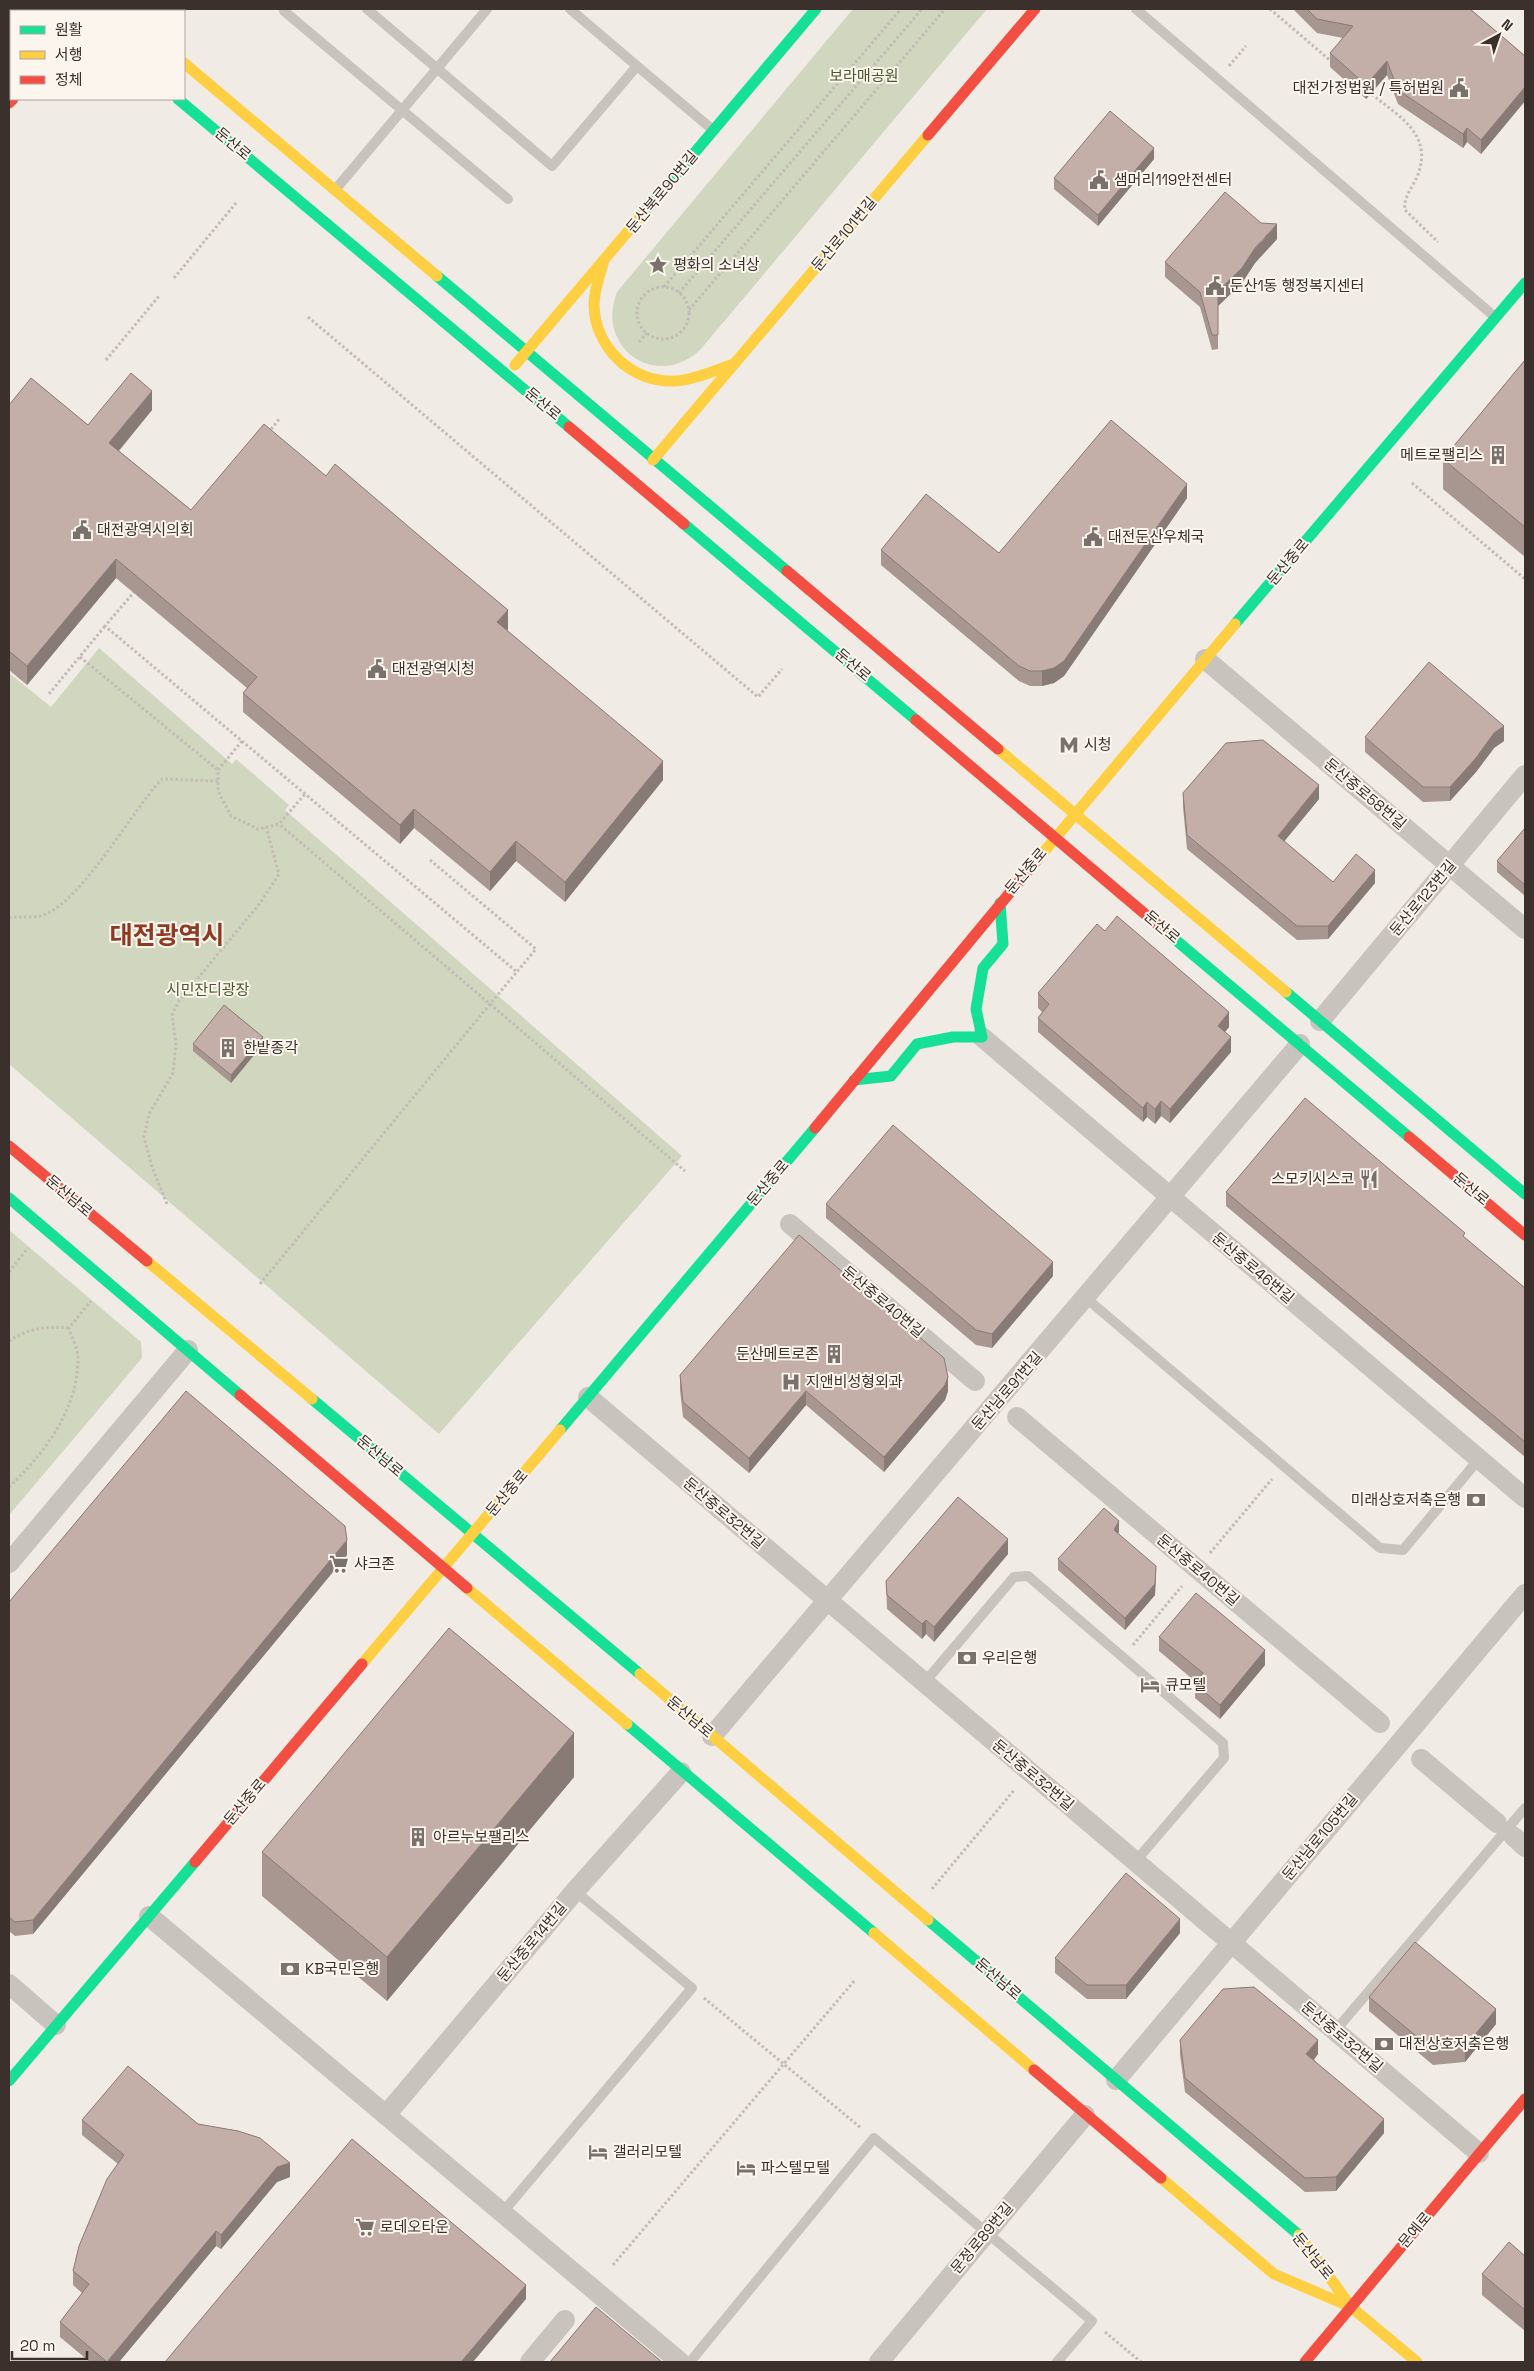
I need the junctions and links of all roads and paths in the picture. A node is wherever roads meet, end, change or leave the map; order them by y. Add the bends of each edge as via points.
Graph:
1 (367, 9) edge
2 (486, 9) edge
3 (571, 9) edge
4 (816, 9) edge
5 (900, 9) edge
6 (922, 9) edge
7 (945, 9) edge
8 (1035, 9) edge
9 (1136, 9) edge
10 (1270, 9) edge
11 (284, 11) dead end
12 (1333, 62) edge
13 (185, 64) edge
14 (637, 66) junction
15 (437, 68) junction
16 (1363, 88) edge
17 (179, 100) edge
18 (402, 110) junction
19 (713, 130) junction
20 (334, 190) junction
21 (508, 199) dead end
22 (1405, 201) junction
23 (236, 203) dead end
24 (1400, 206) dead end
25 (1438, 242) dead end
26 (605, 259) junction
27 (174, 278) dead end
28 (1525, 283) edge
29 (664, 287) junction
30 (680, 293) junction
31 (159, 296) dead end
32 (689, 310) junction
33 (308, 317) dead end
34 (1496, 317) junction
35 (526, 352) junction
36 (106, 360) dead end
37 (734, 364) junction
38 (508, 374) junction
39 (280, 418) dead end
40 (262, 440) edge
41 (653, 460) junction
42 (1412, 482) dead end
43 (1525, 579) edge
44 (136, 589) edge
45 (105, 626) junction
46 (80, 657) junction
47 (1205, 660) junction
48 (782, 669) dead end
49 (49, 694) dead end
50 (242, 741) junction
51 (218, 770) junction
52 (1525, 774) edge
53 (218, 782) junction
54 (305, 794) junction
55 (1074, 814) junction
56 (279, 824) junction
57 (266, 827) junction
58 (1055, 836) junction
59 (430, 860) dead end
60 (1450, 865) junction
61 (1000, 904) junction
62 (9, 918) edge
63 (1525, 929) edge
64 (516, 972) junction
65 (490, 1004) junction
66 (1320, 1021) junction
67 (982, 1037) junction
68 (1300, 1044) junction
69 (854, 1080) junction
70 (9, 1146) edge
71 (685, 1172) dead end
72 (1525, 1194) edge
73 (9, 1198) edge
74 (1171, 1198) junction
75 (167, 1204) dead end
76 (790, 1224) dead end
77 (1525, 1235) edge
78 (32, 1244) dead end
79 (9, 1272) edge
80 (260, 1284) dead end
81 (95, 1297) dead end
82 (1086, 1298) junction
83 (69, 1328) junction
84 (9, 1341) edge
85 (188, 1350) junction
86 (975, 1381) dead end
87 (588, 1397) junction
88 (1017, 1416) dead end
89 (1479, 1459) junction
90 (9, 1487) edge
91 (1525, 1498) edge
92 (472, 1534) junction
93 (9, 1563) edge
94 (444, 1568) junction
95 (1525, 1594) edge
96 (828, 1601) junction
97 (924, 1683) junction
98 (1380, 1723) dead end
99 (712, 1736) junction
100 (1421, 1759) dead end
101 (681, 1772) junction
102 (1015, 1789) dead end
103 (1525, 1808) edge
104 (1497, 1823) dead end
105 (1136, 1862) junction
106 (575, 1891) junction
107 (930, 1891) dead end
108 (148, 1916) junction
109 (1231, 1943) junction
110 (855, 1980) dead end
111 (9, 1984) edge
112 (692, 1988) junction
113 (56, 2025) junction
114 (1335, 2031) junction
115 (784, 2064) junction
116 (1116, 2080) junction
117 (9, 2082) edge
118 (1525, 2099) edge
119 (386, 2115) junction
120 (1085, 2115) junction
121 (874, 2138) junction
122 (1479, 2153) junction
123 (502, 2212) junction
124 (988, 2232) junction
125 (613, 2266) dead end
126 (1351, 2307) junction
127 (565, 2320) dead end
128 (1092, 2321) junction
129 (530, 2362) edge
130 (680, 2362) edge
131 (690, 2362) edge
132 (879, 2362) edge
133 (1057, 2362) edge
134 (1141, 2362) edge
135 (1305, 2362) edge
136 (1416, 2362) edge

1 - 15 lane
2 - 15 lane
3 - 14 lane
4 - 19 main road, 둔산북로90번길
5 - 29 path
6 - 30 path
7 - 32 path
8 - 37 main road, 둔산로101번길
9 - 34 lane
10 - 12 path
11 - 18 lane
13 - 20 main road, 둔산로
14 - 15 lane via 552,166
14 - 19 lane
15 - 18 lane
16 - 22 path via 1408,125 1421,142 1421,164
17 - 38 main road, 둔산로
18 - 20 lane
18 - 21 lane
19 - 26 main road, 둔산북로90번길
20 - 35 main road, 둔산로
22 - 24 path
22 - 25 path via 1407,214
23 - 27 path
26 - 35 main road, 둔산북로90번길
26 - 37 main road via 594,306 597,327 606,347 621,364 643,377 669,381
28 - 34 main road, 둔산중로
29 - 30 path
29 - 32 path via 649,292 639,304 638,320 646,333 663,339 672,338 685,327
30 - 32 path
31 - 36 path
33 - 48 path via 758,697
34 - 47 main road, 둔산중로
35 - 38 main road, 둔산북로90번길
35 - 41 main road, 둔산로
37 - 41 main road, 둔산로101번길
38 - 58 main road, 둔산로
39 - 40 path
41 - 55 main road, 둔산로
42 - 43 path
44 - 45 path
45 - 46 path
45 - 50 path
46 - 49 path
46 - 51 path
47 - 55 main road, 둔산중로
47 - 60 street, 둔산중로58번길
50 - 51 path
50 - 54 path
51 - 53 path
52 - 60 street, 둔산로123번길
53 - 57 path via 218,791 231,816 258,829
53 - 62 path via 162,780 64,903 41,916
54 - 56 path
54 - 64 path
55 - 58 main road, 둔산중로
55 - 66 main road, 둔산로
56 - 57 path
56 - 65 path
57 - 75 path via 279,874 262,902 179,1001 172,1015 176,1043 173,1073 149,1114 144,1137
58 - 61 main road, 둔산중로
58 - 68 main road, 둔산로
59 - 64 path via 536,950
60 - 63 street, 둔산중로58번길
60 - 66 street, 둔산로123번길
61 - 67 main road via 1003,944 983,968 976,1009
61 - 69 main road, 둔산중로
64 - 65 path
65 - 71 path
65 - 80 path
66 - 72 main road, 둔산로
67 - 69 main road via 952,1037 917,1044 891,1076
67 - 74 street, 둔산중로46번길
68 - 74 street, 둔산남로91번길
68 - 77 main road, 둔산로
69 - 87 main road, 둔산중로
70 - 92 main road, 둔산남로
73 - 85 main road, 둔산남로
74 - 82 street, 둔산남로91번길
74 - 89 street, 둔산중로46번길
76 - 86 street, 둔산중로40번길
78 - 79 path
81 - 83 path
82 - 89 lane via 1380,1548 1403,1550
82 - 96 street, 둔산남로91번길
83 - 84 path via 47,1326
83 - 90 path via 78,1360 65,1413 47,1445
85 - 93 street
85 - 94 main road, 둔산남로
87 - 92 main road, 둔산중로
87 - 96 street, 둔산중로32번길
88 - 98 street, 둔산중로40번길
89 - 91 street, 둔산중로46번길
92 - 94 main road, 둔산중로
92 - 99 main road, 둔산남로
94 - 101 main road, 둔산남로
94 - 108 main road, 둔산중로
95 - 109 street, 둔산남로105번길
96 - 97 street, 둔산중로32번길
96 - 99 street, 둔산남로91번길
97 - 105 street, 둔산중로32번길
97 - 105 lane via 1014,1577 1028,1576 1223,1743 1224,1758
99 - 116 main road, 둔산남로
100 - 104 street
101 - 106 street, 둔산중로14번길
101 - 120 main road, 둔산남로
102 - 107 path
103 - 114 lane
105 - 109 street, 둔산중로32번길
106 - 112 lane
106 - 119 street, 둔산중로14번길
108 - 113 main road, 둔산중로
108 - 119 street
109 - 114 street, 둔산중로32번길
109 - 116 street, 둔산남로105번길
110 - 115 path
111 - 113 street
112 - 115 path
112 - 123 lane
113 - 117 main road, 둔산중로
114 - 122 street, 둔산중로32번길
115 - 121 path
115 - 125 path
116 - 126 main road, 둔산남로 via 1303,2239
118 - 122 main road, 문예로
119 - 123 street
120 - 124 street, 문정로89번길
120 - 126 main road, 둔산남로 via 1274,2274
121 - 124 lane
121 - 131 lane
122 - 126 main road, 문예로
123 - 130 street
124 - 128 lane
124 - 132 street, 문정로89번길
126 - 135 main road, 문예로
126 - 136 main road, 둔산남로
127 - 129 street
128 - 133 lane
128 - 134 path

